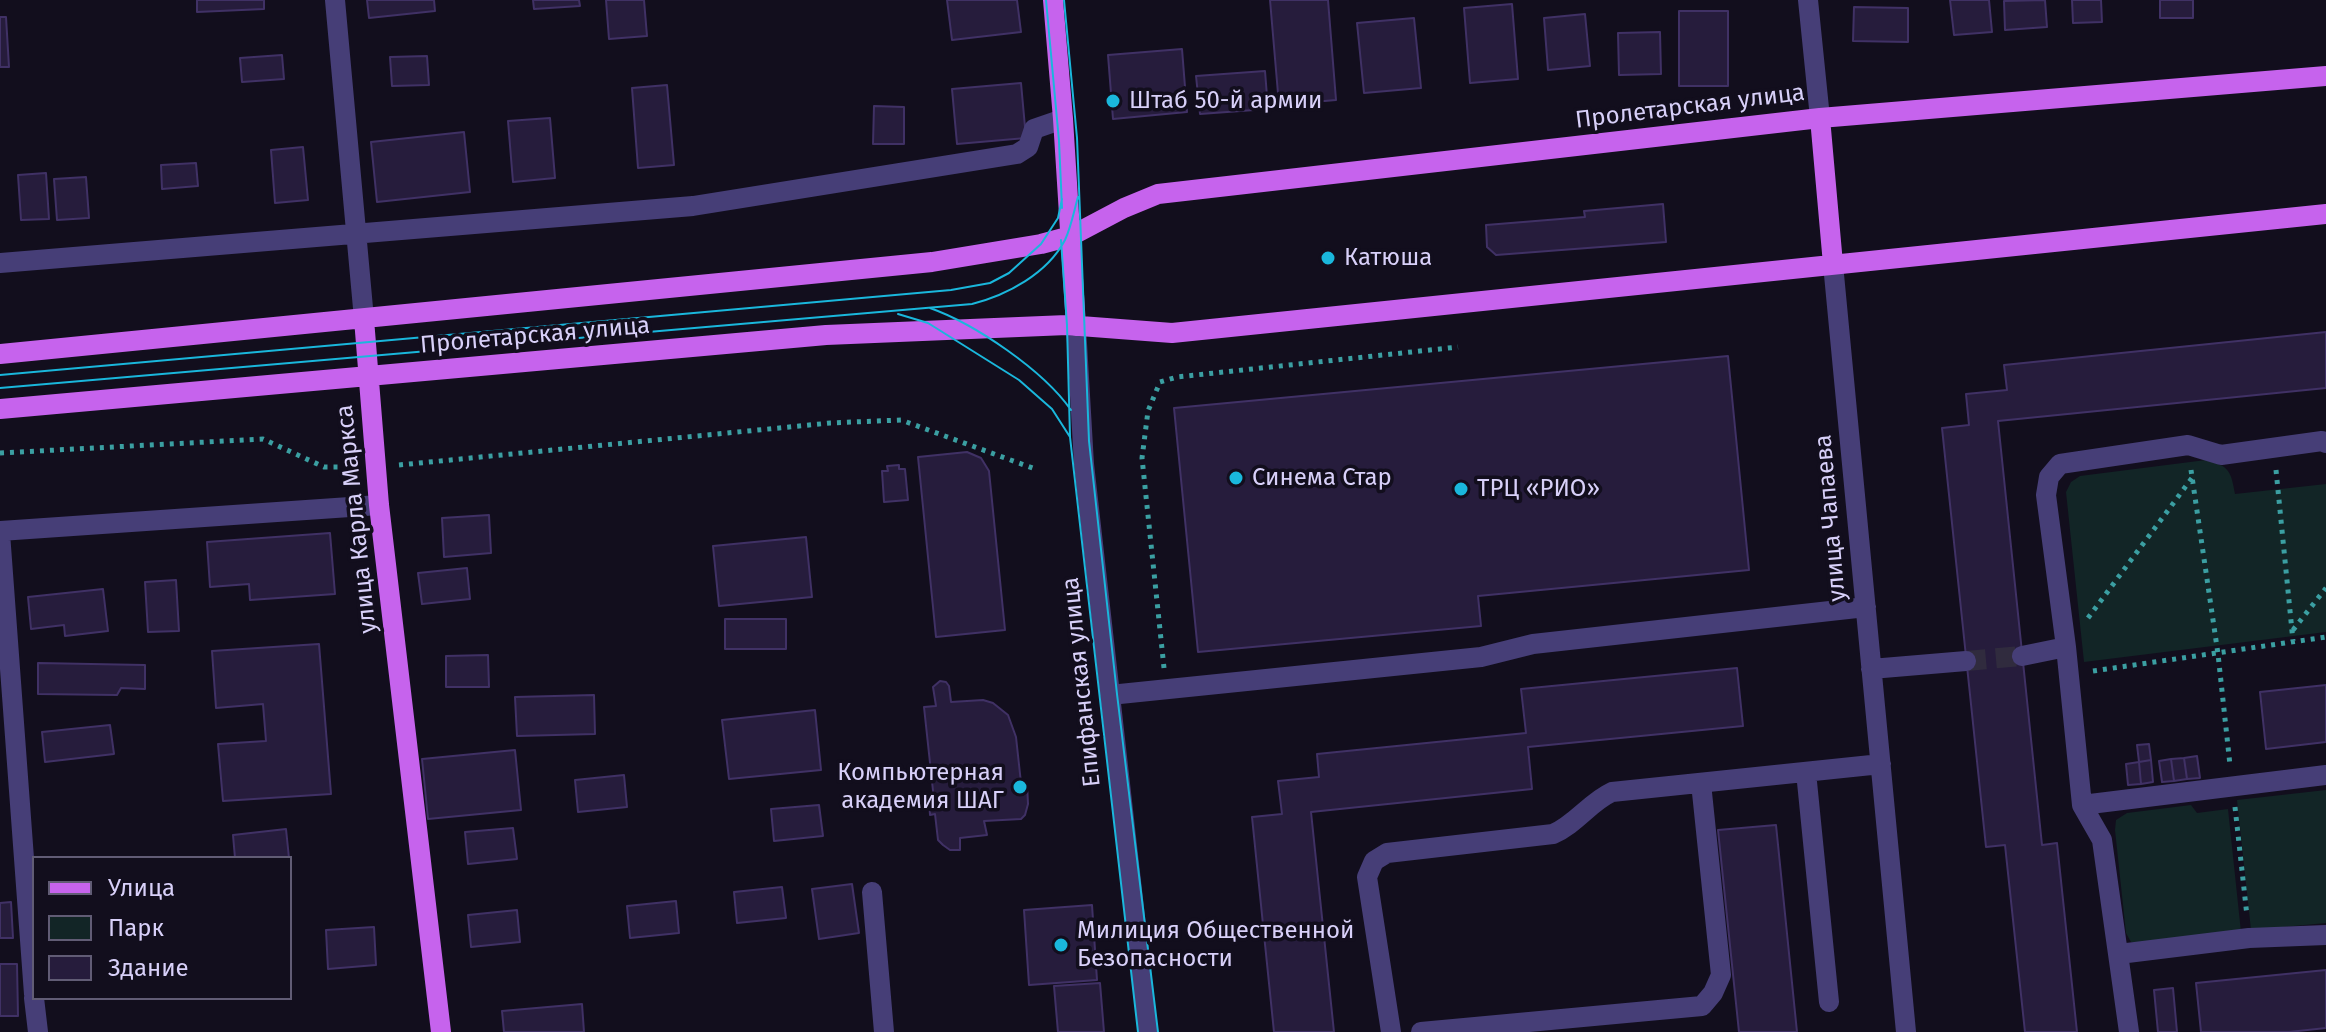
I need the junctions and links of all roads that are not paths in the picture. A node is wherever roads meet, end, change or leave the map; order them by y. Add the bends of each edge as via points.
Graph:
1 (335, 0) edge
2 (1053, 0) edge
3 (1808, 0) edge
4 (2326, 76) edge
5 (1820, 118) junction
6 (1063, 119) junction
7 (2326, 214) edge
8 (355, 233) junction
9 (1071, 236) junction
10 (0, 263) edge
11 (1833, 264) junction
12 (364, 319) junction
13 (1076, 326) junction
14 (0, 354) edge
15 (369, 377) junction
16 (0, 409) edge
17 (2326, 443) edge
18 (379, 505) junction
19 (0, 532) edge
20 (1866, 607) junction
21 (2066, 647) junction
22 (2022, 656) tunnel mouth
23 (1966, 661) tunnel mouth
24 (1871, 669) junction
25 (1110, 695) junction
26 (1881, 764) junction
27 (1806, 772) junction
28 (2326, 775) edge
29 (1701, 783) junction
30 (2082, 805) junction
31 (872, 892) dead end
32 (2326, 935) edge
33 (2119, 954) junction
34 (32, 969) edge
35 (34, 1000) edge
36 (1829, 1002) dead end
37 (38, 1032) edge
38 (441, 1032) edge
39 (884, 1032) edge
40 (1148, 1032) edge
41 (1391, 1032) edge
42 (1421, 1032) edge
43 (1906, 1032) edge
44 (2129, 1032) edge

1 - 8 street, улица Карла Маркса
2 - 6 main road
3 - 5 street, улица Чапаева
4 - 5 main road, Пролетарская улица
5 - 9 main road, Пролетарская улица via 1158,194
5 - 11 main road, улица Чапаева
6 - 8 street via 1034,129 1028,147 1017,154 693,206
6 - 9 main road
7 - 11 main road, Пролетарская улица
8 - 10 street
8 - 12 street, улица Карла Маркса
9 - 12 main road, Пролетарская улица via 932,262
9 - 13 main road
11 - 13 main road, Пролетарская улица via 1172,333
11 - 20 street, улица Чапаева
12 - 14 main road, Пролетарская улица
12 - 15 main road, улица Карла Маркса
13 - 15 main road, Пролетарская улица via 826,335
13 - 25 street, Епифанская улица via 1084,464
15 - 16 main road, Пролетарская улица
15 - 18 main road, улица Карла Маркса
17 - 21 street via 2221,455 2188,445 2060,464 2049,477 2046,495
18 - 19 street
18 - 38 main road, улица Карла Маркса
19 - 34 street
20 - 24 street, улица Чапаева
20 - 25 street via 1533,644 1481,657
21 - 22 street
21 - 30 street
23 - 24 street
24 - 26 street, улица Чапаева
25 - 40 street, Епифанская улица
26 - 27 street
26 - 43 street, улица Чапаева
27 - 29 street
27 - 36 street
28 - 30 street
29 - 41 street via 1612,792 1553,834 1387,853 1374,861 1367,877
29 - 42 street via 1721,975 1702,1006
30 - 33 street via 2102,840
31 - 39 street
32 - 33 street via 2249,938
33 - 44 street
35 - 37 street

